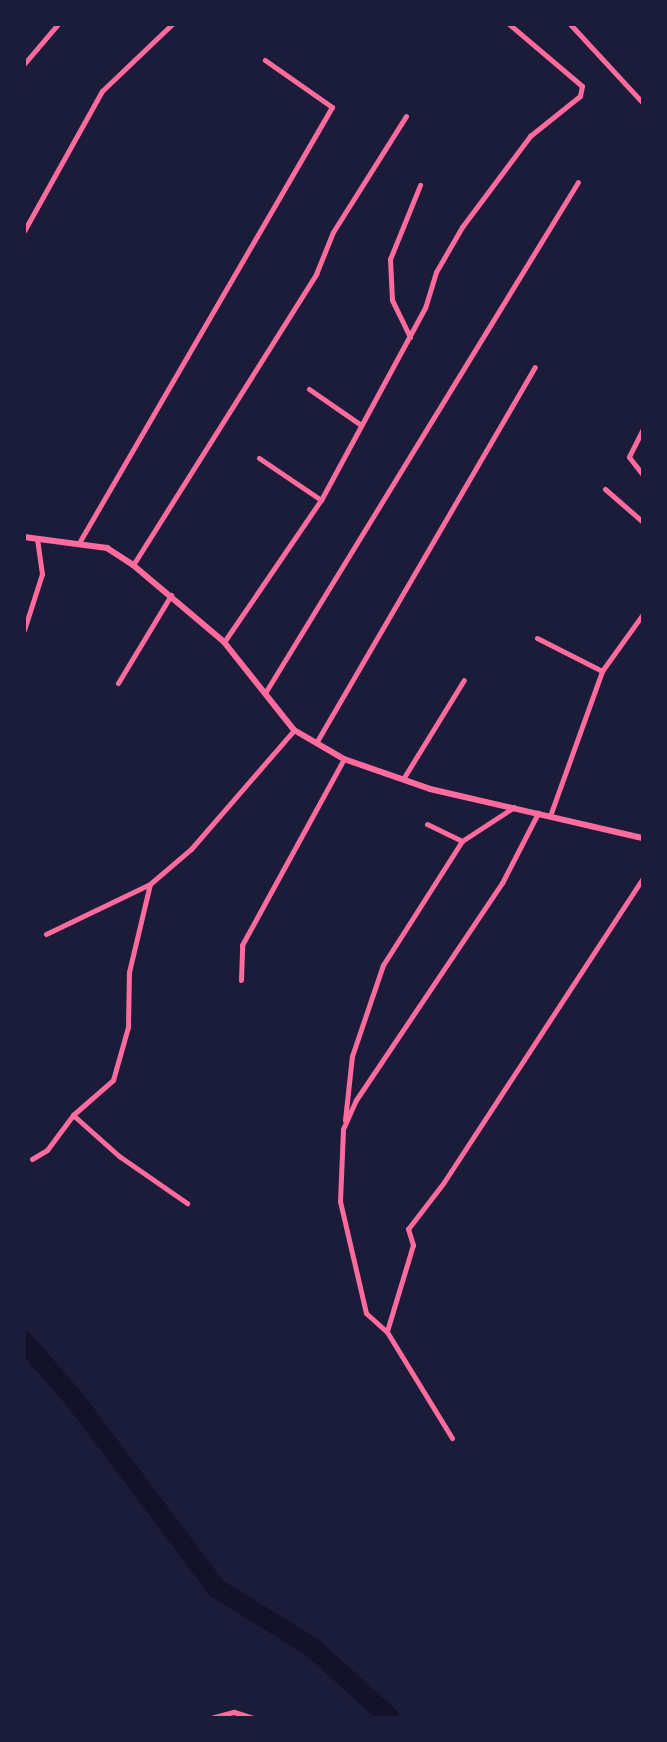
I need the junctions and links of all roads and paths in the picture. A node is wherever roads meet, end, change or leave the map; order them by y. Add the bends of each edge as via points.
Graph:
1 (58, 24) edge
2 (172, 24) edge
3 (509, 24) edge
4 (570, 24) edge
5 (265, 60) dead end
6 (24, 64) edge
7 (643, 103) edge
8 (406, 116) dead end
9 (578, 182) dead end
10 (420, 185) dead end
11 (24, 231) edge
12 (410, 337) junction
13 (535, 367) dead end
14 (309, 389) dead end
15 (361, 426) junction
16 (643, 429) edge
17 (259, 458) dead end
18 (643, 475) edge
19 (605, 489) dead end
20 (321, 500) junction
21 (643, 522) edge
22 (24, 537) edge
23 (37, 539) junction
24 (80, 541) junction
25 (133, 565) junction
26 (171, 594) junction
27 (643, 614) edge
28 (24, 630) edge
29 (537, 638) dead end
30 (224, 642) junction
31 (602, 671) junction
32 (464, 680) dead end
33 (118, 683) dead end
34 (264, 694) junction
35 (294, 730) junction
36 (316, 744) junction
37 (344, 759) junction
38 (403, 779) junction
39 (514, 807) junction
40 (539, 812) junction
41 (551, 813) junction
42 (427, 824) dead end
43 (643, 838) edge
44 (462, 841) junction
45 (643, 878) edge
46 (150, 884) junction
47 (46, 934) dead end
48 (241, 980) dead end
49 (73, 1115) junction
50 (343, 1129) junction
51 (32, 1159) dead end
52 (187, 1203) dead end
53 (387, 1332) junction
54 (452, 1438) dead end
55 (211, 1718) edge
56 (254, 1718) edge

1 - 6 street
2 - 11 street via 102,91
3 - 12 street via 582,86 580,96 530,136 500,171 436,272
4 - 7 street
5 - 24 street via 332,107
8 - 25 street via 333,232 316,274
9 - 34 street
10 - 12 street via 390,259 392,300
12 - 15 street
13 - 36 street
14 - 15 street
15 - 20 street
16 - 18 street via 629,457
17 - 20 street
19 - 21 street
20 - 30 street
22 - 23 street
23 - 24 street
23 - 28 street via 42,574
24 - 25 street via 107,548
25 - 26 street
26 - 30 street
26 - 33 street
27 - 31 street
29 - 31 street
30 - 34 street
31 - 41 street
32 - 38 street
34 - 35 street
35 - 36 street
35 - 46 street via 191,849
36 - 37 street
37 - 38 street
37 - 48 street via 242,945
38 - 39 street
39 - 40 street
39 - 44 street
40 - 41 street
40 - 50 street via 502,883 356,1100
41 - 43 street
42 - 44 street
44 - 50 street via 383,965 352,1056
45 - 53 street via 408,1229 413,1245
46 - 47 street
46 - 49 street via 129,972 123,1054 113,1080
49 - 51 street via 47,1150
49 - 52 street via 119,1156
50 - 53 street via 340,1201 366,1313
53 - 54 street
55 - 56 street via 234,1712

